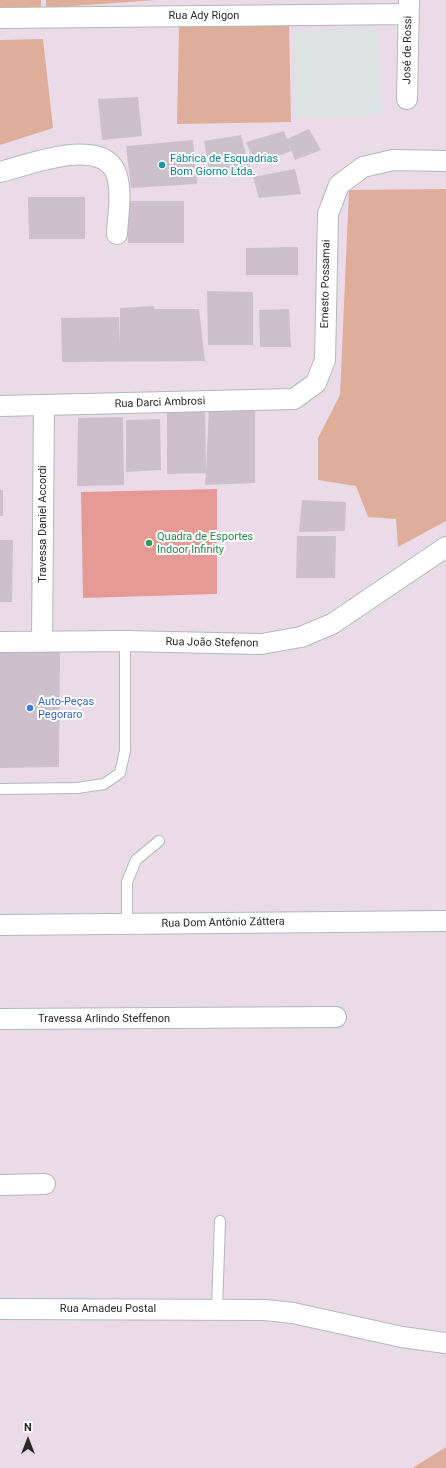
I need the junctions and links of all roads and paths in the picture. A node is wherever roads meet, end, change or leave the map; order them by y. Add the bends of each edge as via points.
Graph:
1 (409, 7) edge
2 (0, 18) edge
3 (407, 100) dead end
4 (446, 161) edge
5 (0, 172) edge
6 (117, 234) dead end
7 (316, 383) joint
8 (0, 406) edge
9 (44, 406) junction
10 (446, 547) edge
11 (125, 641) junction
12 (0, 642) edge
13 (42, 642) junction
14 (0, 789) edge
15 (159, 841) dead end
16 (446, 921) edge
17 (127, 924) junction
18 (0, 925) edge
19 (336, 1017) dead end
20 (0, 1019) edge
21 (45, 1184) dead end
22 (0, 1185) edge
23 (220, 1221) dead end
24 (217, 1308) junction
25 (0, 1309) edge
26 (446, 1343) edge

1 - 2 street, Rua Ady Rigon
1 - 3 street, José de Rossi
4 - 7 street, Ernesto Possamai via 393,160 363,167 339,185 328,214 325,360
5 - 6 street via 66,155 99,155 114,168 117,176
7 - 9 street, Rua Darci Ambrosi via 294,399
8 - 9 street, Rua Darci Ambrosi
9 - 13 street, Travessa Daniel Accordi
10 - 11 street, Rua João Stefenon via 332,624 301,638 261,644
11 - 13 street, Rua João Stefenon
11 - 14 lane via 125,751 120,773 104,784 77,788
12 - 13 street, Rua João Stefenon
15 - 17 lane via 136,860 127,882
16 - 17 street, Rua Dom Antônio Záttera
17 - 18 street, Rua Dom Antônio Záttera
19 - 20 street, Travessa Arlindo Steffenon
21 - 22 street
23 - 24 lane
24 - 25 street, Rua Amadeu Postal
24 - 26 street, Rua Amadeu Postal via 293,1314 402,1337

